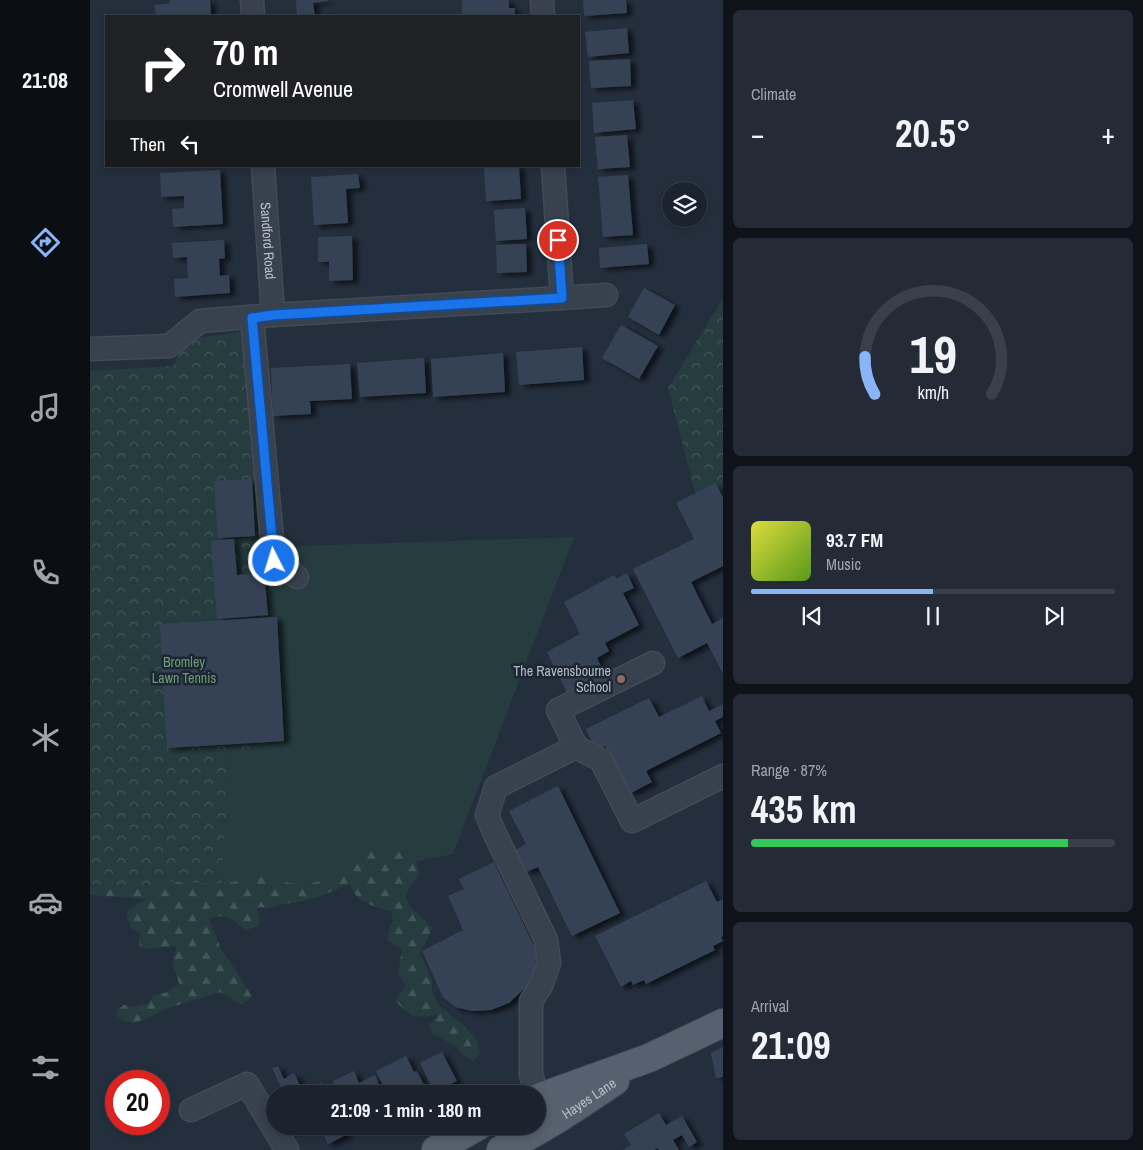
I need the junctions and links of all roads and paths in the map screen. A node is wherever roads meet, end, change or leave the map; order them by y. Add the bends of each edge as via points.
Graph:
1 (252, 0) edge
2 (542, 0) edge
3 (253, 15) edge
4 (543, 15) edge
5 (263, 167) edge
6 (553, 167) edge
7 (606, 295) dead end
8 (562, 298) junction
9 (263, 316) junction
10 (90, 350) edge
11 (297, 577) dead end
12 (653, 663) dead end
13 (576, 747) junction
14 (723, 776) edge
15 (723, 1023) edge
16 (650, 1058) junction
17 (534, 1085) edge
18 (546, 1095) edge
19 (191, 1110) dead end
20 (462, 1135) edge
21 (287, 1150) edge
22 (436, 1150) edge
23 (501, 1150) edge

1 - 3 street
2 - 4 street
5 - 9 street, Sandford Road
6 - 8 street
7 - 8 street
8 - 9 street
9 - 10 street via 200,322 170,346
9 - 11 street, Sandford Road via 274,561
12 - 13 street via 558,710
13 - 14 street via 602,760 632,821
13 - 17 street via 496,787 487,815 546,940 549,963 541,986 531,1001 531,1076
15 - 16 main road, Hayes Lane
16 - 18 main road, Hayes Lane
16 - 23 main road, Hayes Lane via 556,1121
19 - 21 street via 247,1084
20 - 22 main road

